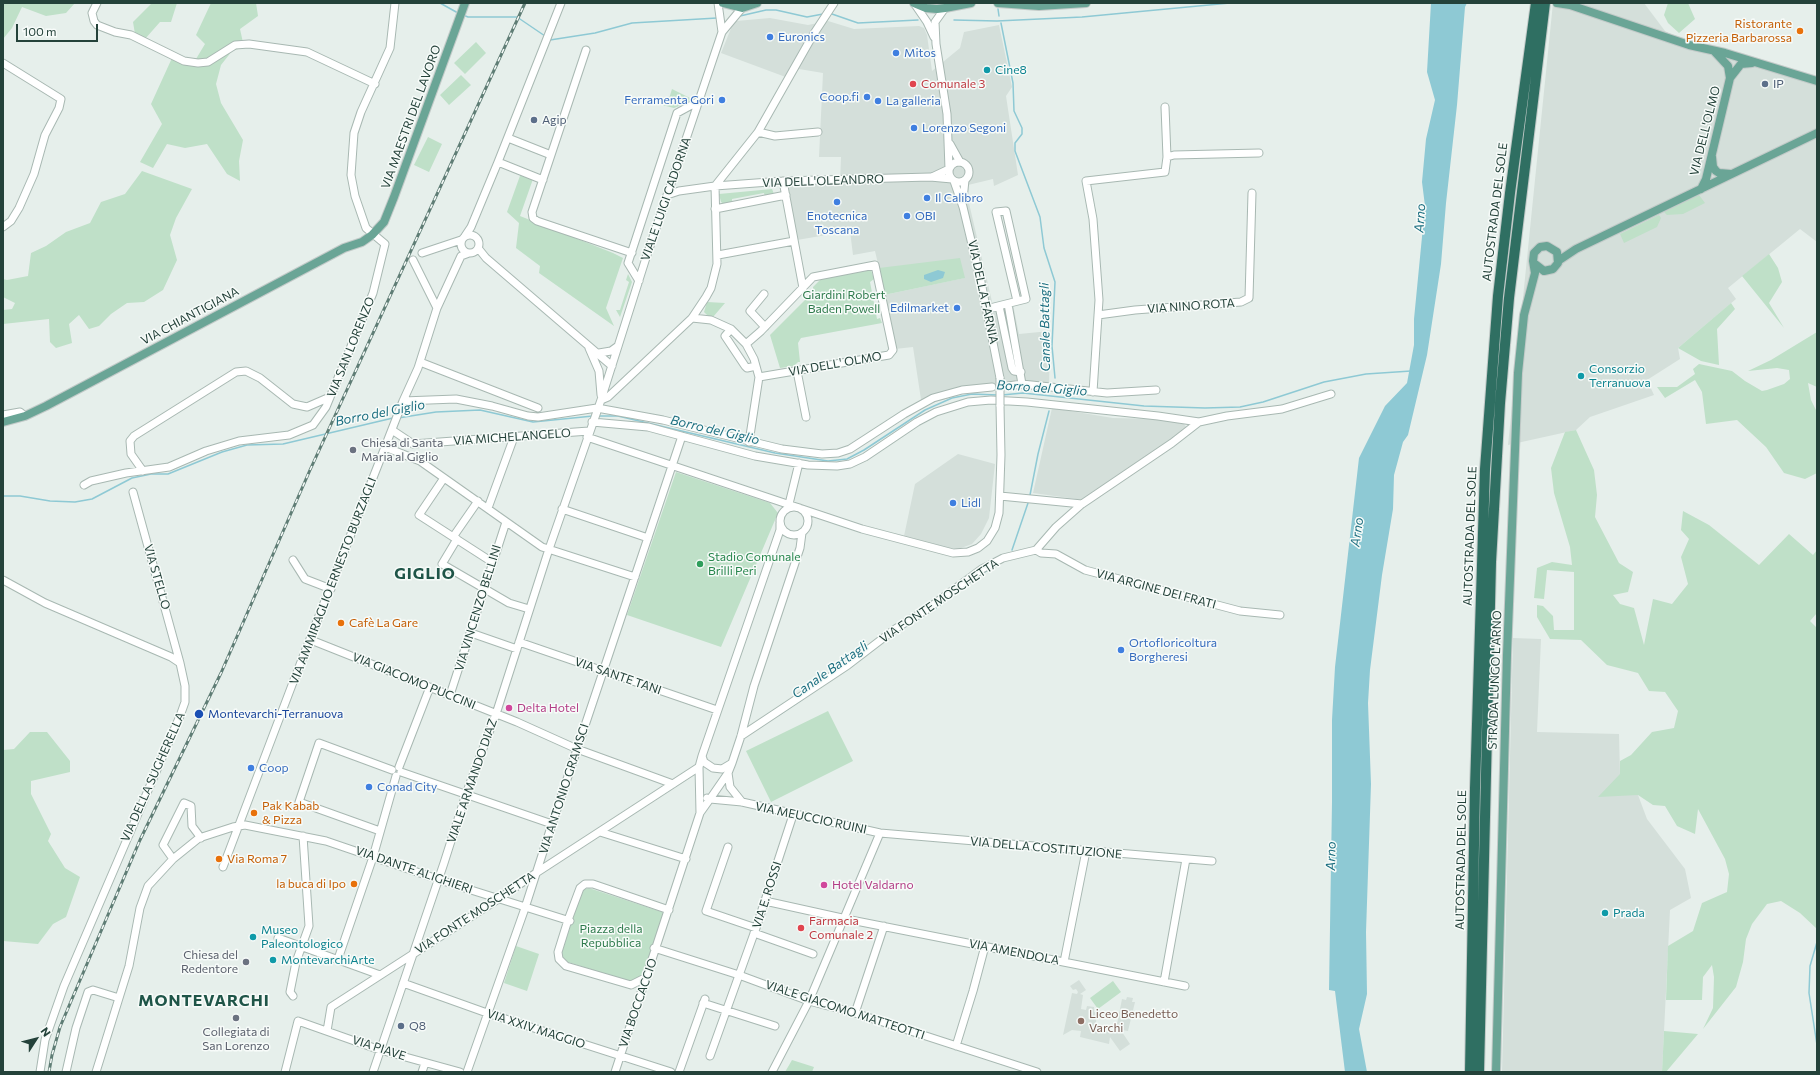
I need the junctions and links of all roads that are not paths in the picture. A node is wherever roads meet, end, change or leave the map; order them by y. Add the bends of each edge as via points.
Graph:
1 (97, 3) edge
2 (395, 3) edge
3 (465, 3) edge
4 (561, 3) edge
5 (718, 3) edge
6 (723, 3) edge
7 (757, 3) edge
8 (834, 3) edge
9 (914, 3) edge
10 (998, 3) edge
11 (1014, 3) edge
12 (1086, 3) edge
13 (1536, 3) edge
14 (1545, 3) edge
15 (1557, 3) edge
16 (967, 4) edge
17 (948, 5) edge
18 (1025, 6) junction
19 (742, 8) junction
20 (936, 28) junction
21 (722, 32) junction
22 (936, 44) junction
23 (586, 50) dead end
24 (1715, 52) junction
25 (3, 63) edge
26 (1755, 63) junction
27 (1730, 78) junction
28 (1817, 81) edge
29 (374, 84) junction
30 (699, 101) junction
31 (1165, 107) dead end
32 (758, 132) junction
33 (818, 132) dead end
34 (1817, 133) edge
35 (508, 138) junction
36 (949, 142) junction
37 (1259, 153) dead end
38 (551, 155) junction
39 (1712, 156) junction
40 (1167, 157) junction
41 (498, 162) junction
42 (960, 162) junction
43 (949, 169) junction
44 (1733, 174) junction
45 (930, 177) junction
46 (543, 180) junction
47 (953, 180) junction
48 (965, 180) junction
49 (672, 181) junction
50 (783, 181) junction
51 (715, 186) junction
52 (1701, 189) junction
53 (679, 191) junction
54 (1252, 193) dead end
55 (667, 195) junction
56 (786, 195) junction
57 (963, 207) junction
58 (715, 209) junction
59 (475, 218) junction
60 (3, 228) edge
61 (372, 235) junction
62 (477, 237) junction
63 (463, 238) junction
64 (794, 241) junction
65 (1554, 249) junction
66 (1576, 249) junction
67 (474, 251) junction
68 (632, 253) junction
69 (422, 254) dead end
70 (718, 254) junction
71 (413, 260) dead end
72 (1558, 261) junction
73 (1535, 264) junction
74 (1549, 271) junction
75 (638, 281) junction
76 (803, 288) junction
77 (1530, 291) junction
78 (764, 294) dead end
79 (1017, 301) junction
80 (1008, 304) junction
81 (999, 306) junction
82 (437, 308) junction
83 (700, 309) junction
84 (986, 309) junction
85 (1098, 315) junction
86 (692, 318) junction
87 (705, 319) junction
88 (765, 327) junction
89 (731, 329) junction
90 (746, 344) junction
91 (588, 346) junction
92 (618, 346) junction
93 (599, 353) junction
94 (420, 362) junction
95 (597, 364) junction
96 (612, 366) junction
97 (756, 366) junction
98 (797, 371) junction
99 (1021, 372) junction
100 (759, 376) junction
101 (1022, 384) junction
102 (1008, 386) dead end
103 (989, 387) dead end
104 (1156, 390) dead end
105 (1093, 392) junction
106 (1331, 394) dead end
107 (330, 397) junction
108 (604, 397) junction
109 (403, 401) junction
110 (538, 408) dead end
111 (597, 408) junction
112 (610, 410) junction
113 (3, 415) edge
114 (25, 416) junction
115 (806, 417) dead end
116 (3, 422) edge
117 (592, 422) junction
118 (1199, 422) junction
119 (393, 428) junction
120 (588, 434) junction
121 (682, 436) junction
122 (514, 437) junction
123 (749, 442) junction
124 (386, 447) junction
125 (799, 463) junction
126 (672, 465) junction
127 (143, 471) junction
128 (444, 478) junction
129 (84, 485) dead end
130 (133, 492) dead end
131 (1000, 496) junction
132 (775, 499) junction
133 (478, 501) junction
134 (789, 504) junction
135 (1082, 504) junction
136 (798, 507) junction
137 (488, 508) junction
138 (562, 509) junction
139 (825, 516) junction
140 (780, 521) junction
141 (506, 522) junction
142 (808, 525) junction
143 (802, 533) junction
144 (455, 538) junction
145 (648, 538) junction
146 (549, 549) junction
147 (1036, 550) junction
148 (293, 560) dead end
149 (492, 562) junction
150 (635, 577) junction
151 (3, 580) edge
152 (483, 588) junction
153 (330, 589) junction
154 (529, 609) junction
155 (1280, 615) dead end
156 (471, 633) junction
157 (311, 640) junction
158 (518, 645) junction
159 (180, 663) junction
160 (604, 671) junction
161 (430, 687) junction
162 (450, 695) junction
163 (717, 710) junction
164 (496, 714) junction
165 (741, 736) junction
166 (577, 749) junction
167 (702, 756) junction
168 (732, 763) junction
169 (699, 767) junction
170 (397, 772) junction
171 (728, 773) junction
172 (673, 784) junction
173 (466, 794) junction
174 (701, 796) junction
175 (710, 799) junction
176 (742, 802) junction
177 (700, 813) junction
178 (793, 814) junction
179 (552, 824) junction
180 (239, 826) junction
181 (380, 830) junction
182 (600, 832) junction
183 (880, 833) junction
184 (303, 836) junction
185 (201, 838) junction
186 (728, 847) dead end
187 (1086, 851) junction
188 (373, 857) junction
189 (173, 858) junction
190 (686, 859) junction
191 (1186, 859) junction
192 (1212, 861) dead end
193 (223, 867) dead end
194 (536, 873) junction
195 (439, 879) junction
196 (500, 898) junction
197 (765, 901) junction
198 (526, 906) junction
199 (669, 910) junction
200 (844, 918) junction
201 (569, 920) junction
202 (884, 926) junction
203 (755, 931) junction
204 (278, 938) dead end
205 (985, 946) junction
206 (301, 948) junction
207 (655, 948) junction
208 (414, 953) junction
209 (813, 954) dead end
210 (338, 959) junction
211 (1064, 962) junction
212 (380, 975) junction
213 (739, 975) junction
214 (647, 977) junction
215 (1164, 982) junction
216 (403, 983) junction
217 (1185, 986) dead end
218 (293, 996) dead end
219 (119, 998) junction
220 (809, 1001) junction
221 (726, 1011) junction
222 (487, 1013) junction
223 (855, 1013) junction
224 (775, 1026) dead end
225 (327, 1031) junction
226 (956, 1046) junction
227 (380, 1050) junction
228 (619, 1056) junction
229 (710, 1056) dead end
230 (425, 1063) junction
231 (40, 1072) edge
232 (66, 1072) edge
233 (96, 1072) edge
234 (285, 1072) edge
235 (373, 1072) edge
236 (422, 1072) edge
237 (460, 1072) edge
238 (467, 1072) edge
239 (615, 1072) edge
240 (671, 1072) edge
241 (679, 1072) edge
242 (772, 1072) edge
243 (1037, 1072) edge
244 (1470, 1072) edge
245 (1479, 1072) edge
246 (1496, 1072) edge

1 - 29 street via 92,13 97,25 131,35 184,61 208,62 235,45 249,44 307,52
2 - 29 street via 392,39
3 - 61 main road, VIA MAESTRI DEL LAVORO via 384,222
4 - 35 street
5 - 21 street, VIALE LUIGI CADORNA
6 - 19 main road
7 - 19 main road
8 - 32 street
9 - 17 main road via 926,8
9 - 22 street, VIA DELLA FARNIA via 927,22
10 - 18 main road
11 - 18 main road
12 - 18 main road
13 - 244 highway, AUTOSTRADA DEL SOLE via 1498,296 1486,454
14 - 245 highway, AUTOSTRADA DEL SOLE via 1516,234 1500,403 1491,562
15 - 24 main road
16 - 17 main road
16 - 20 street via 947,12
17 - 20 street, VIA DELLA FARNIA via 935,22
19 - 21 street, VIALE LUIGI CADORNA
20 - 22 street, VIA DELLA FARNIA
21 - 30 street, VIALE LUIGI CADORNA
22 - 36 street, VIA DELLA FARNIA
23 - 38 street
24 - 26 main road
24 - 27 main road, VIA DELL'OLMO via 1728,66
25 - 60 street via 61,99 60,108 45,135 34,174 19,208
26 - 27 main road, VIA DELL'OLMO via 1741,64
26 - 28 main road
27 - 39 main road, VIA DELL'OLMO
29 - 61 street via 354,133 351,175 362,220
30 - 49 street, VIALE LUIGI CADORNA
30 - 68 street via 677,113
31 - 40 street
32 - 33 street via 776,136
32 - 51 street
34 - 44 main road
35 - 38 street
35 - 41 street
36 - 42 street, VIA DELLA FARNIA
36 - 43 street, VIA DELLA FARNIA
37 - 40 street
38 - 46 street
39 - 44 main road via 1713,167 1719,174
39 - 52 main road, VIA DELL'OLMO
40 - 85 street via 1165,172 1162,174 1086,181 1093,219 1099,287
41 - 46 street
41 - 59 street
42 - 43 street
42 - 48 street, VIA DELLA FARNIA via 968,170
43 - 45 street, VIA DELL'OLEANDRO
43 - 47 street, VIA DELLA FARNIA via 949,175
44 - 52 main road
45 - 47 street, VIA DELL'OLEANDRO
45 - 50 street, VIA DELL'OLEANDRO
46 - 68 street via 532,212 533,218
47 - 48 street
47 - 57 street, VIA DELLA FARNIA
48 - 57 street, VIA DELLA FARNIA
49 - 53 street
49 - 55 street, VIALE LUIGI CADORNA
50 - 51 street, VIA DELL'OLEANDRO
50 - 56 street
51 - 53 street, VIA DELL'OLEANDRO
51 - 58 street
52 - 66 main road
53 - 55 street, VIA DELL'OLEANDRO
54 - 85 street, VIA NINO ROTA via 1249,298 1241,302
55 - 75 street, VIALE LUIGI CADORNA
56 - 58 street
56 - 64 street
57 - 84 street, VIA DELLA FARNIA
58 - 70 street
59 - 62 street via 474,229
59 - 63 street
61 - 107 street, VIA SAN LORENZO via 385,244 373,293
61 - 114 main road, VIA CHIANTIGIANA
62 - 63 street via 471,234
62 - 67 street via 479,243
63 - 67 street via 462,249
63 - 69 street
64 - 70 street
64 - 76 street
65 - 66 main road
65 - 72 main road
65 - 73 main road via 1540,247 1533,257
66 - 72 main road
67 - 82 street, VIA AMMIRAGLIO ERNESTO BURZAGLI via 461,256
67 - 91 street via 486,258
68 - 75 street via 628,263
70 - 83 street via 712,288
71 - 82 street
72 - 74 main road via 1556,267
73 - 74 main road via 1541,270
73 - 77 main road, STRADA LUNGO L'ARNO
74 - 77 main road, STRADA LUNGO L'ARNO
75 - 92 street, VIALE LUIGI CADORNA
76 - 88 street
76 - 98 street, VIA DELL' OLMO via 813,277 875,265 893,350 889,355
77 - 246 main road, STRADA LUNGO L'ARNO via 1524,315 1518,373 1507,655
78 - 88 street via 750,311
79 - 79 street via 1026,299 1006,211 996,212
79 - 80 street
80 - 81 street
80 - 99 street
81 - 84 street
81 - 99 street via 1012,368
82 - 94 street, VIA AMMIRAGLIO ERNESTO BURZAGLI
83 - 86 street
83 - 87 street
84 - 131 street, VIA DELLA FARNIA, bridge via 1000,378
85 - 105 street
86 - 87 street
86 - 108 street
87 - 89 street
88 - 90 street
89 - 90 street
89 - 97 street via 725,336 747,368
90 - 97 street
91 - 93 street
91 - 95 street
92 - 93 street via 611,351
92 - 96 street, VIALE LUIGI CADORNA
93 - 96 street
94 - 109 street, VIA AMMIRAGLIO ERNESTO BURZAGLI
94 - 110 street
95 - 96 street
95 - 108 street
96 - 108 street, VIALE LUIGI CADORNA
97 - 100 street
98 - 100 street, VIA DELL' OLMO
98 - 115 street
99 - 101 street
100 - 123 street
101 - 102 street
101 - 105 street
103 - 123 street via 962,390 933,398 850,449 838,453 814,453
104 - 105 street
106 - 118 street via 1282,409
107 - 127 street, VIA SAN LORENZO via 313,425 289,435 239,441 206,451 169,467
107 - 127 street via 307,407 293,404 260,378 246,371 236,372 134,436 130,441 131,454
108 - 111 street, VIALE ARMANDO DIAZ
108 - 112 street
109 - 111 street via 456,399 538,417
109 - 119 street, VIA AMMIRAGLIO ERNESTO BURZAGLI
111 - 112 street
111 - 117 street, VIALE ARMANDO DIAZ
112 - 123 street via 663,420
113 - 114 street via 20,412
114 - 116 main road, VIA CHIANTIGIANA
117 - 120 street, VIALE ARMANDO DIAZ
117 - 121 street via 629,424
118 - 125 street via 991,400 956,405 936,412 850,464 837,466
118 - 135 street
119 - 122 street, VIA MICHELANGELO via 413,444
119 - 124 street, VIA AMMIRAGLIO ERNESTO BURZAGLI
120 - 122 street, VIA MICHELANGELO
120 - 126 street, VIA DELLA FARNIA
120 - 138 street, VIALE ARMANDO DIAZ
121 - 125 street via 742,454
121 - 126 street, VIA ANTONIO GRAMSCI
122 - 137 street
124 - 128 street via 420,461
124 - 153 street, VIA AMMIRAGLIO ERNESTO BURZAGLI
125 - 134 street
126 - 132 street, VIA DELLA FARNIA
126 - 145 street, VIA ANTONIO GRAMSCI
127 - 129 street, VIA SAN LORENZO via 92,481
128 - 133 street
128 - 144 street via 419,515
130 - 159 street, VIA STELLO
131 - 135 street
131 - 139 street, VIA DELLA FARNIA via 995,528 978,548 968,552 953,553 932,548
132 - 134 street, VIA DELLA FARNIA
132 - 140 street
133 - 137 street
133 - 144 street
134 - 136 street, VIA DELLA FARNIA
135 - 147 street via 1056,527
136 - 139 street, VIA DELLA FARNIA
136 - 140 street via 788,507 781,514
136 - 142 street via 806,512
137 - 141 street
138 - 145 street
138 - 146 street, VIALE ARMANDO DIAZ
139 - 142 street
140 - 143 street via 785,532 798,535
140 - 163 street
141 - 146 street via 542,548
141 - 149 street, VIA VINCENZO BELLINI
142 - 143 street
143 - 165 street via 800,548 754,686
144 - 149 street
144 - 152 street via 442,564
145 - 150 street, VIA ANTONIO GRAMSCI
146 - 150 street
146 - 154 street, VIALE ARMANDO DIAZ
147 - 155 street, VIA ARGINE DEI FRATI via 1041,554 1056,554 1085,570 1240,611
147 - 165 street, VIA FONTE MOSCHETTA via 1003,558 982,569 943,599 895,629
148 - 153 street via 305,579
149 - 152 street, VIA VINCENZO BELLINI
150 - 160 street, VIA ANTONIO GRAMSCI
151 - 159 street via 29,595
152 - 154 street
152 - 156 street, VIA VINCENZO BELLINI
153 - 157 street, VIA AMMIRAGLIO ERNESTO BURZAGLI
154 - 158 street, VIALE ARMANDO DIAZ
156 - 158 street, VIA SANTE TANI
156 - 162 street, VIA VINCENZO BELLINI
157 - 161 street, VIA GIACOMO PUCCINI
157 - 180 street, VIA AMMIRAGLIO ERNESTO BURZAGLI
158 - 160 street, VIA SANTE TANI
158 - 164 street, VIALE ARMANDO DIAZ
159 - 231 street, VIA DELLA SUGHERELLA via 185,686 185,702 64,986 46,1040
160 - 163 street, VIA SANTE TANI
160 - 166 street, VIA ANTONIO GRAMSCI
161 - 162 street, VIA GIACOMO PUCCINI
161 - 170 street
162 - 164 street, VIA GIACOMO PUCCINI
163 - 167 street
164 - 166 street, VIA GIACOMO PUCCINI
164 - 173 street, VIALE ARMANDO DIAZ
165 - 168 street
166 - 172 street, VIA GIACOMO PUCCINI
166 - 179 street, VIA ANTONIO GRAMSCI
167 - 168 street via 704,762 713,768 722,769
167 - 169 street
168 - 171 street
169 - 172 street, VIA FONTE MOSCHETTA
169 - 174 street
170 - 173 street
170 - 181 street
170 - 181 street via 319,743 299,802
171 - 175 street
171 - 176 street via 730,787
172 - 182 street, VIA FONTE MOSCHETTA
173 - 179 street
173 - 195 street, VIALE ARMANDO DIAZ
174 - 175 street, VIA MEUCCIO RUINI
174 - 177 street
175 - 176 street, VIA MEUCCIO RUINI
175 - 177 street
176 - 178 street, VIA MEUCCIO RUINI
177 - 190 street, VIA BOCCACCIO
178 - 183 street, VIA MEUCCIO RUINI
178 - 197 street, VIA E. ROSSI
179 - 194 street, VIA ANTONIO GRAMSCI
180 - 184 street, VIA DANTE ALIGHIERI
180 - 185 street
180 - 193 street, VIA AMMIRAGLIO ERNESTO BURZAGLI
181 - 188 street
182 - 190 street
182 - 194 street, VIA FONTE MOSCHETTA
183 - 187 street, VIA DELLA COSTITUZIONE
183 - 200 street
184 - 188 street, VIA DANTE ALIGHIERI
184 - 206 street via 309,926
185 - 189 street
185 - 189 street via 192,826 191,806 184,803 163,845
186 - 203 street via 706,911
187 - 191 street, VIA DELLA COSTITUZIONE
187 - 211 street
188 - 195 street, VIA DANTE ALIGHIERI
188 - 210 street
189 - 219 street via 144,893 133,950
190 - 199 street, VIA BOCCACCIO
191 - 192 street, VIA DELLA COSTITUZIONE
191 - 215 street
194 - 196 street, VIA FONTE MOSCHETTA
194 - 198 street, VIA ANTONIO GRAMSCI
195 - 196 street, VIA DANTE ALIGHIERI
195 - 208 street, VIALE ARMANDO DIAZ
196 - 198 street, VIA DANTE ALIGHIERI
196 - 208 street, VIA FONTE MOSCHETTA
197 - 200 street, VIA AMENDOLA
197 - 203 street, VIA E. ROSSI
198 - 201 street, VIA DANTE ALIGHIERI
198 - 222 street, VIA ANTONIO GRAMSCI
199 - 201 street via 593,884 585,884 580,888
199 - 207 street, VIA BOCCACCIO
200 - 202 street, VIA AMENDOLA
200 - 220 street
201 - 214 street via 558,952 559,959 566,966 631,985
202 - 205 street, VIA AMENDOLA
202 - 223 street
203 - 209 street
203 - 213 street, VIA E. ROSSI
204 - 206 street
205 - 211 street, VIA AMENDOLA
205 - 226 street
206 - 210 street
206 - 218 street via 290,992
207 - 213 street, VIALE GIACOMO MATTEOTTI
207 - 214 street, VIA BOCCACCIO
208 - 212 street, VIA FONTE MOSCHETTA
208 - 216 street, VIALE ARMANDO DIAZ
210 - 212 street
211 - 215 street, VIA AMENDOLA
212 - 225 street, VIA FONTE MOSCHETTA via 331,1007
213 - 220 street, VIALE GIACOMO MATTEOTTI
213 - 221 street, VIA E. ROSSI
214 - 228 street, VIA BOCCACCIO
215 - 217 street, VIA AMENDOLA
216 - 222 street, VIA XXIV MAGGIO
216 - 227 street, VIALE ARMANDO DIAZ
219 - 232 street via 93,990 88,992 76,1028
219 - 233 street
220 - 223 street, VIALE GIACOMO MATTEOTTI
220 - 242 street
221 - 224 street
221 - 229 street, VIA E. ROSSI
221 - 241 street via 704,1001
222 - 228 street, VIA XXIV MAGGIO
222 - 238 street, VIA ANTONIO GRAMSCI
223 - 226 street, VIALE GIACOMO MATTEOTTI
225 - 227 street, VIA PIAVE
225 - 234 street, VIA PIAVE via 298,1021
226 - 243 street, VIALE GIACOMO MATTEOTTI
227 - 230 street, VIA PIAVE
227 - 235 street, VIALE ARMANDO DIAZ
228 - 239 street, VIA BOCCACCIO
228 - 240 street, VIA XXIV MAGGIO
230 - 236 street
230 - 237 street, VIA PIAVE

